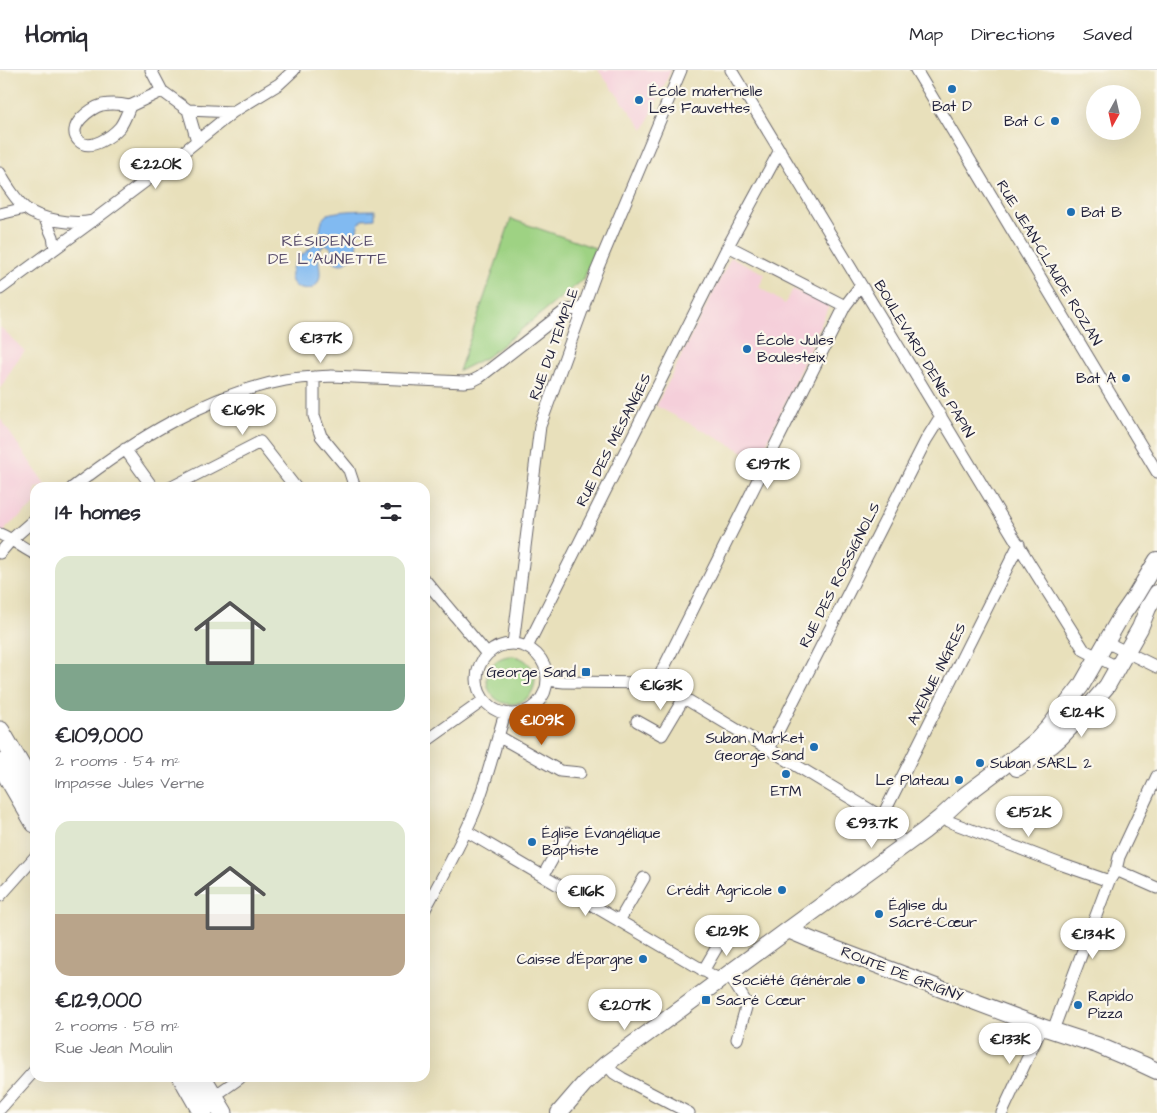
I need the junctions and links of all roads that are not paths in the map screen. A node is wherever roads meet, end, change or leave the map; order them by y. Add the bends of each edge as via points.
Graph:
1 (151, 70) edge
2 (294, 70) edge
3 (681, 70) edge
4 (731, 70) edge
5 (916, 70) edge
6 (162, 91) junction
7 (130, 106) junction
8 (188, 110) junction
9 (233, 112) junction
10 (197, 141) junction
11 (780, 150) junction
12 (0, 173) edge
13 (25, 208) junction
14 (0, 214) edge
15 (45, 219) junction
16 (94, 220) junction
17 (728, 246) junction
18 (55, 248) junction
19 (861, 285) junction
20 (0, 289) edge
21 (845, 306) junction
22 (584, 308) junction
23 (314, 377) junction
24 (941, 416) junction
25 (125, 449) junction
26 (1157, 472) edge
27 (80, 482) edge
28 (149, 482) edge
29 (182, 482) edge
30 (291, 482) edge
31 (353, 482) edge
32 (30, 523) edge
33 (0, 534) edge
34 (12, 539) junction
35 (1019, 544) junction
36 (30, 551) edge
37 (0, 553) edge
38 (1157, 560) edge
39 (430, 586) edge
40 (1157, 593) edge
41 (1106, 642) junction
42 (513, 644) junction
43 (527, 647) junction
44 (1126, 652) junction
45 (487, 654) junction
46 (1097, 657) junction
47 (1117, 667) junction
48 (1157, 667) edge
49 (547, 680) junction
50 (656, 683) junction
51 (684, 698) junction
52 (484, 700) junction
53 (505, 714) junction
54 (637, 721) dead end
55 (0, 731) edge
56 (498, 736) junction
57 (430, 738) edge
58 (769, 748) junction
59 (0, 763) edge
60 (580, 773) dead end
61 (1157, 776) edge
62 (30, 782) edge
63 (30, 814) edge
64 (882, 817) junction
65 (940, 818) junction
66 (466, 831) junction
67 (567, 833) dead end
68 (905, 845) junction
69 (30, 863) edge
70 (1116, 870) junction
71 (543, 876) junction
72 (644, 878) dead end
73 (1109, 880) junction
74 (1157, 888) edge
75 (0, 896) edge
76 (430, 900) edge
77 (619, 921) junction
78 (727, 930) dead end
79 (788, 930) junction
80 (703, 970) junction
81 (724, 977) junction
82 (1047, 1029) junction
83 (737, 1039) dead end
84 (606, 1064) junction
85 (1157, 1071) edge
86 (30, 1076) edge
87 (185, 1082) edge
88 (204, 1082) edge
89 (237, 1082) edge
90 (218, 1105) edge
91 (0, 1109) edge
92 (204, 1113) edge
93 (559, 1113) edge
94 (689, 1113) edge
95 (1002, 1113) edge

1 - 6 street
2 - 9 street via 280,84
3 - 22 street, RUE DU TEMPLE
4 - 11 street, BOULEVARD DENIS PAPIN
5 - 26 street, RUE JEAN-CLAUDE ROZAN
6 - 7 street
6 - 8 street
7 - 7 street via 114,103 88,111 76,125 78,140 90,145 112,135
8 - 9 street
8 - 10 street
9 - 10 street
10 - 16 street
11 - 17 street, RUE DES MÉSANGES
11 - 19 street, BOULEVARD DENIS PAPIN
12 - 13 street
13 - 14 street
13 - 15 street
15 - 16 street
15 - 18 street
16 - 18 street
17 - 21 street
17 - 43 street, RUE DES MÉSANGES
18 - 20 street
19 - 21 street
19 - 24 street, BOULEVARD DENIS PAPIN
21 - 50 street
22 - 23 street via 566,310 472,381
22 - 42 street, RUE DU TEMPLE via 540,426
23 - 25 street via 286,380 226,396 188,413
23 - 31 street via 314,416 321,436 349,470
24 - 35 street, BOULEVARD DENIS PAPIN
24 - 58 street, RUE DES ROSSIGNOLS
25 - 27 street
25 - 28 street
29 - 30 street via 260,442
32 - 34 street
33 - 34 street
34 - 36 street
34 - 37 street
35 - 46 street, BOULEVARD DENIS PAPIN via 1084,650
35 - 64 street, AVENUE INGRES
38 - 41 main road
39 - 45 street
40 - 44 main road
41 - 44 street
41 - 46 main road
42 - 43 street
42 - 45 street
43 - 49 street via 544,664
44 - 47 main road
44 - 48 street
45 - 52 street via 477,677 478,689
46 - 47 street, BOULEVARD DENIS PAPIN
46 - 65 main road via 1076,692 1037,740
47 - 65 main road via 1107,686 1052,745
49 - 50 street
49 - 53 street via 542,698 534,707 517,714
50 - 51 street
51 - 54 street via 662,735
51 - 58 street
52 - 53 street
52 - 57 street
53 - 56 street
55 - 62 main road
56 - 60 street via 560,771
56 - 66 street
58 - 64 street
59 - 63 main road
61 - 70 street
64 - 68 street
65 - 68 main road
65 - 73 street
66 - 71 street
66 - 76 street
67 - 71 street
68 - 79 main road
69 - 75 street
70 - 73 street
70 - 74 street
71 - 77 street
72 - 77 street
73 - 82 street
77 - 80 street
78 - 80 street
79 - 81 main road
79 - 82 main road, ROUTE DE GRIGNY
80 - 81 street
81 - 83 street via 747,1004
81 - 84 main road
82 - 85 main road, ROUTE DE GRIGNY via 1097,1045
82 - 95 street
84 - 93 main road
84 - 94 street via 622,1078
86 - 91 street
87 - 92 main road
88 - 90 main road
89 - 90 street

